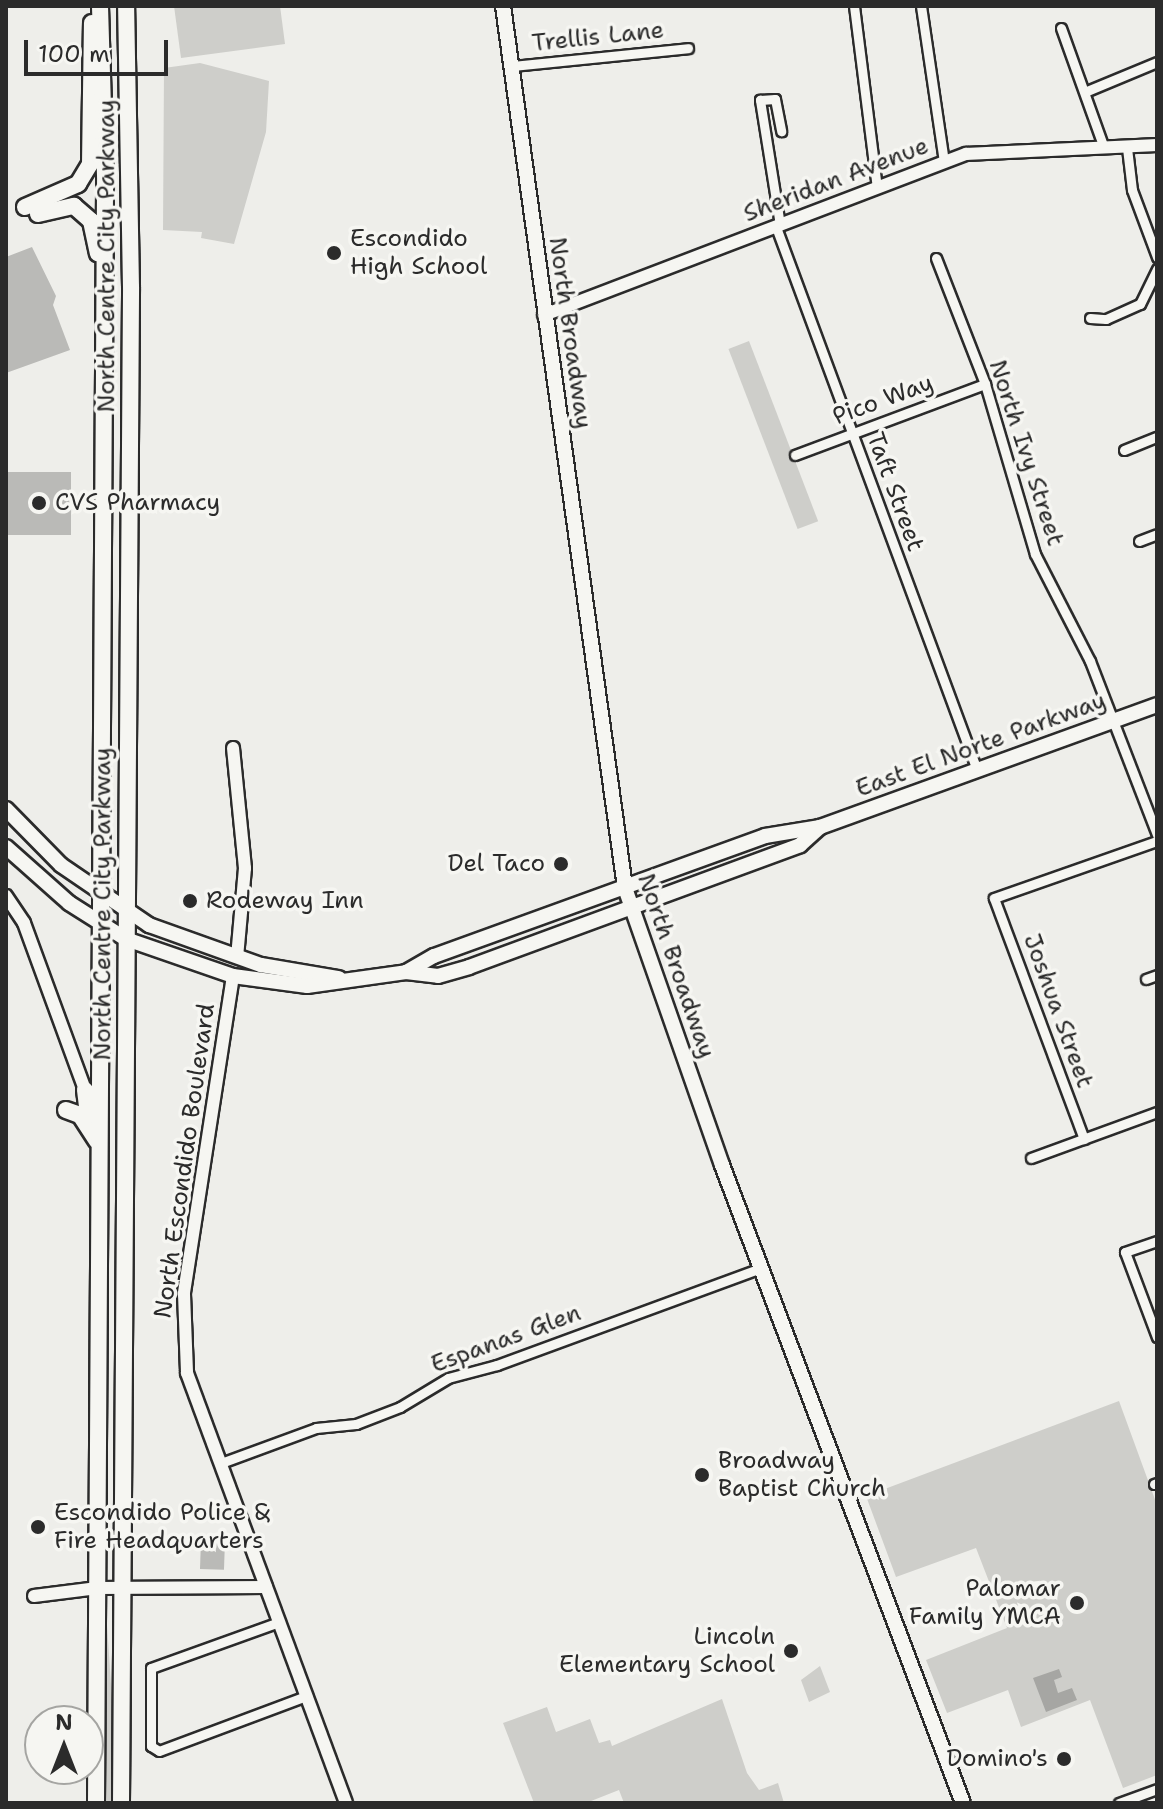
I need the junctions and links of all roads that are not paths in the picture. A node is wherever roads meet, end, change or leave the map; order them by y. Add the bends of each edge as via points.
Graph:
1 (94, 6) edge
2 (100, 6) edge
3 (126, 6) edge
4 (503, 6) edge
5 (854, 6) edge
6 (921, 6) edge
7 (1061, 28) dead end
8 (688, 48) dead end
9 (1157, 62) edge
10 (512, 66) junction
11 (1087, 91) junction
12 (781, 131) dead end
13 (1157, 145) edge
14 (1104, 148) junction
15 (1127, 148) junction
16 (944, 162) junction
17 (877, 187) junction
18 (778, 226) junction
19 (1157, 257) edge
20 (936, 258) dead end
21 (1157, 269) edge
22 (105, 281) junction
23 (544, 315) junction
24 (1090, 318) dead end
25 (985, 384) junction
26 (852, 433) junction
27 (1157, 437) edge
28 (1124, 450) dead end
29 (795, 455) dead end
30 (1157, 534) edge
31 (1139, 541) dead end
32 (1157, 705) edge
33 (1114, 719) junction
34 (233, 748) dead end
35 (977, 770) junction
36 (6, 809) edge
37 (820, 827) junction
38 (1157, 838) edge
39 (6, 847) edge
40 (625, 888) junction
41 (101, 895) junction
42 (6, 896) edge
43 (631, 908) junction
44 (127, 913) junction
45 (100, 924) junction
46 (126, 939) junction
47 (237, 957) junction
48 (406, 972) junction
49 (1157, 975) edge
50 (233, 976) junction
51 (340, 978) junction
52 (1146, 979) dead end
53 (85, 1090) joint
54 (66, 1110) dead end
55 (1157, 1112) edge
56 (89, 1126) junction
57 (1084, 1139) junction
58 (98, 1143) junction
59 (1031, 1158) dead end
60 (1157, 1241) edge
61 (761, 1268) junction
62 (1157, 1337) edge
63 (221, 1463) junction
64 (122, 1587) junction
65 (266, 1587) junction
66 (97, 1588) junction
67 (34, 1596) dead end
68 (279, 1622) junction
69 (306, 1696) junction
70 (1157, 1789) edge
71 (96, 1803) edge
72 (121, 1803) edge
73 (346, 1803) edge
74 (963, 1803) edge
75 (1119, 1803) edge

1 - 22 highway via 90,164 78,184 27,212 65,205 84,212
2 - 22 highway, North Centre City Parkway
3 - 44 highway, North Centre City Parkway via 131,66
4 - 10 main road, North Broadway
5 - 17 street
6 - 16 street
7 - 11 street
8 - 10 street, Trellis Lane
9 - 11 street
10 - 23 main road, North Broadway
11 - 14 street
12 - 18 street, Taft Street via 775,99 760,100
13 - 15 street, Sheridan Avenue
14 - 15 street, Sheridan Avenue
14 - 16 street, Sheridan Avenue via 984,151
15 - 19 street via 1132,190
16 - 17 street, Sheridan Avenue
17 - 18 street, Sheridan Avenue
18 - 23 street, Sheridan Avenue
18 - 26 street, Taft Street
20 - 25 street, North Ivy Street
21 - 24 street via 1140,304 1106,319
22 - 41 highway, North Centre City Parkway
23 - 40 main road, North Broadway
25 - 26 street, Pico Way
25 - 33 street, North Ivy Street via 1035,554
26 - 29 street, Pico Way
26 - 35 street, Taft Street
27 - 28 street
30 - 31 street
32 - 33 main road, East El Norte Parkway
33 - 35 main road, East El Norte Parkway
33 - 38 street, North Ivy Street
34 - 47 street via 245,868
35 - 37 main road, East El Norte Parkway
36 - 41 main road via 44,851
37 - 40 main road, East El Norte Parkway via 793,827
37 - 43 main road, East El Norte Parkway via 800,845
38 - 57 street, Joshua Street via 994,898
39 - 45 main road
40 - 43 main road, North Broadway
40 - 48 main road, East El Norte Parkway via 434,956
41 - 44 main road
41 - 45 highway, North Centre City Parkway
42 - 53 street via 24,923
43 - 48 main road, East El Norte Parkway via 438,976
43 - 61 main road, North Broadway
44 - 46 highway, North Centre City Parkway
44 - 47 main road
45 - 46 main road
45 - 58 highway, North Centre City Parkway
46 - 50 main road
46 - 64 highway, North Centre City Parkway
47 - 51 main road
48 - 51 main road
49 - 52 street
50 - 51 main road via 307,986
50 - 63 street, North Escondido Boulevard via 182,1334 187,1373
53 - 56 highway
54 - 56 highway
55 - 57 street
56 - 58 highway
57 - 59 street
58 - 66 highway, North Centre City Parkway
60 - 62 street via 1125,1252
61 - 63 street, Espanas Glen via 448,1378 400,1407 356,1424 316,1428
61 - 74 main road, North Broadway
63 - 65 street, North Escondido Boulevard
64 - 65 street
64 - 66 street
64 - 72 highway, North Centre City Parkway
65 - 68 street, North Escondido Boulevard
66 - 67 street
66 - 71 highway, North Centre City Parkway
68 - 69 street, North Escondido Boulevard
68 - 69 street via 151,1668 151,1746 159,1751
69 - 73 street, North Escondido Boulevard
70 - 75 street

